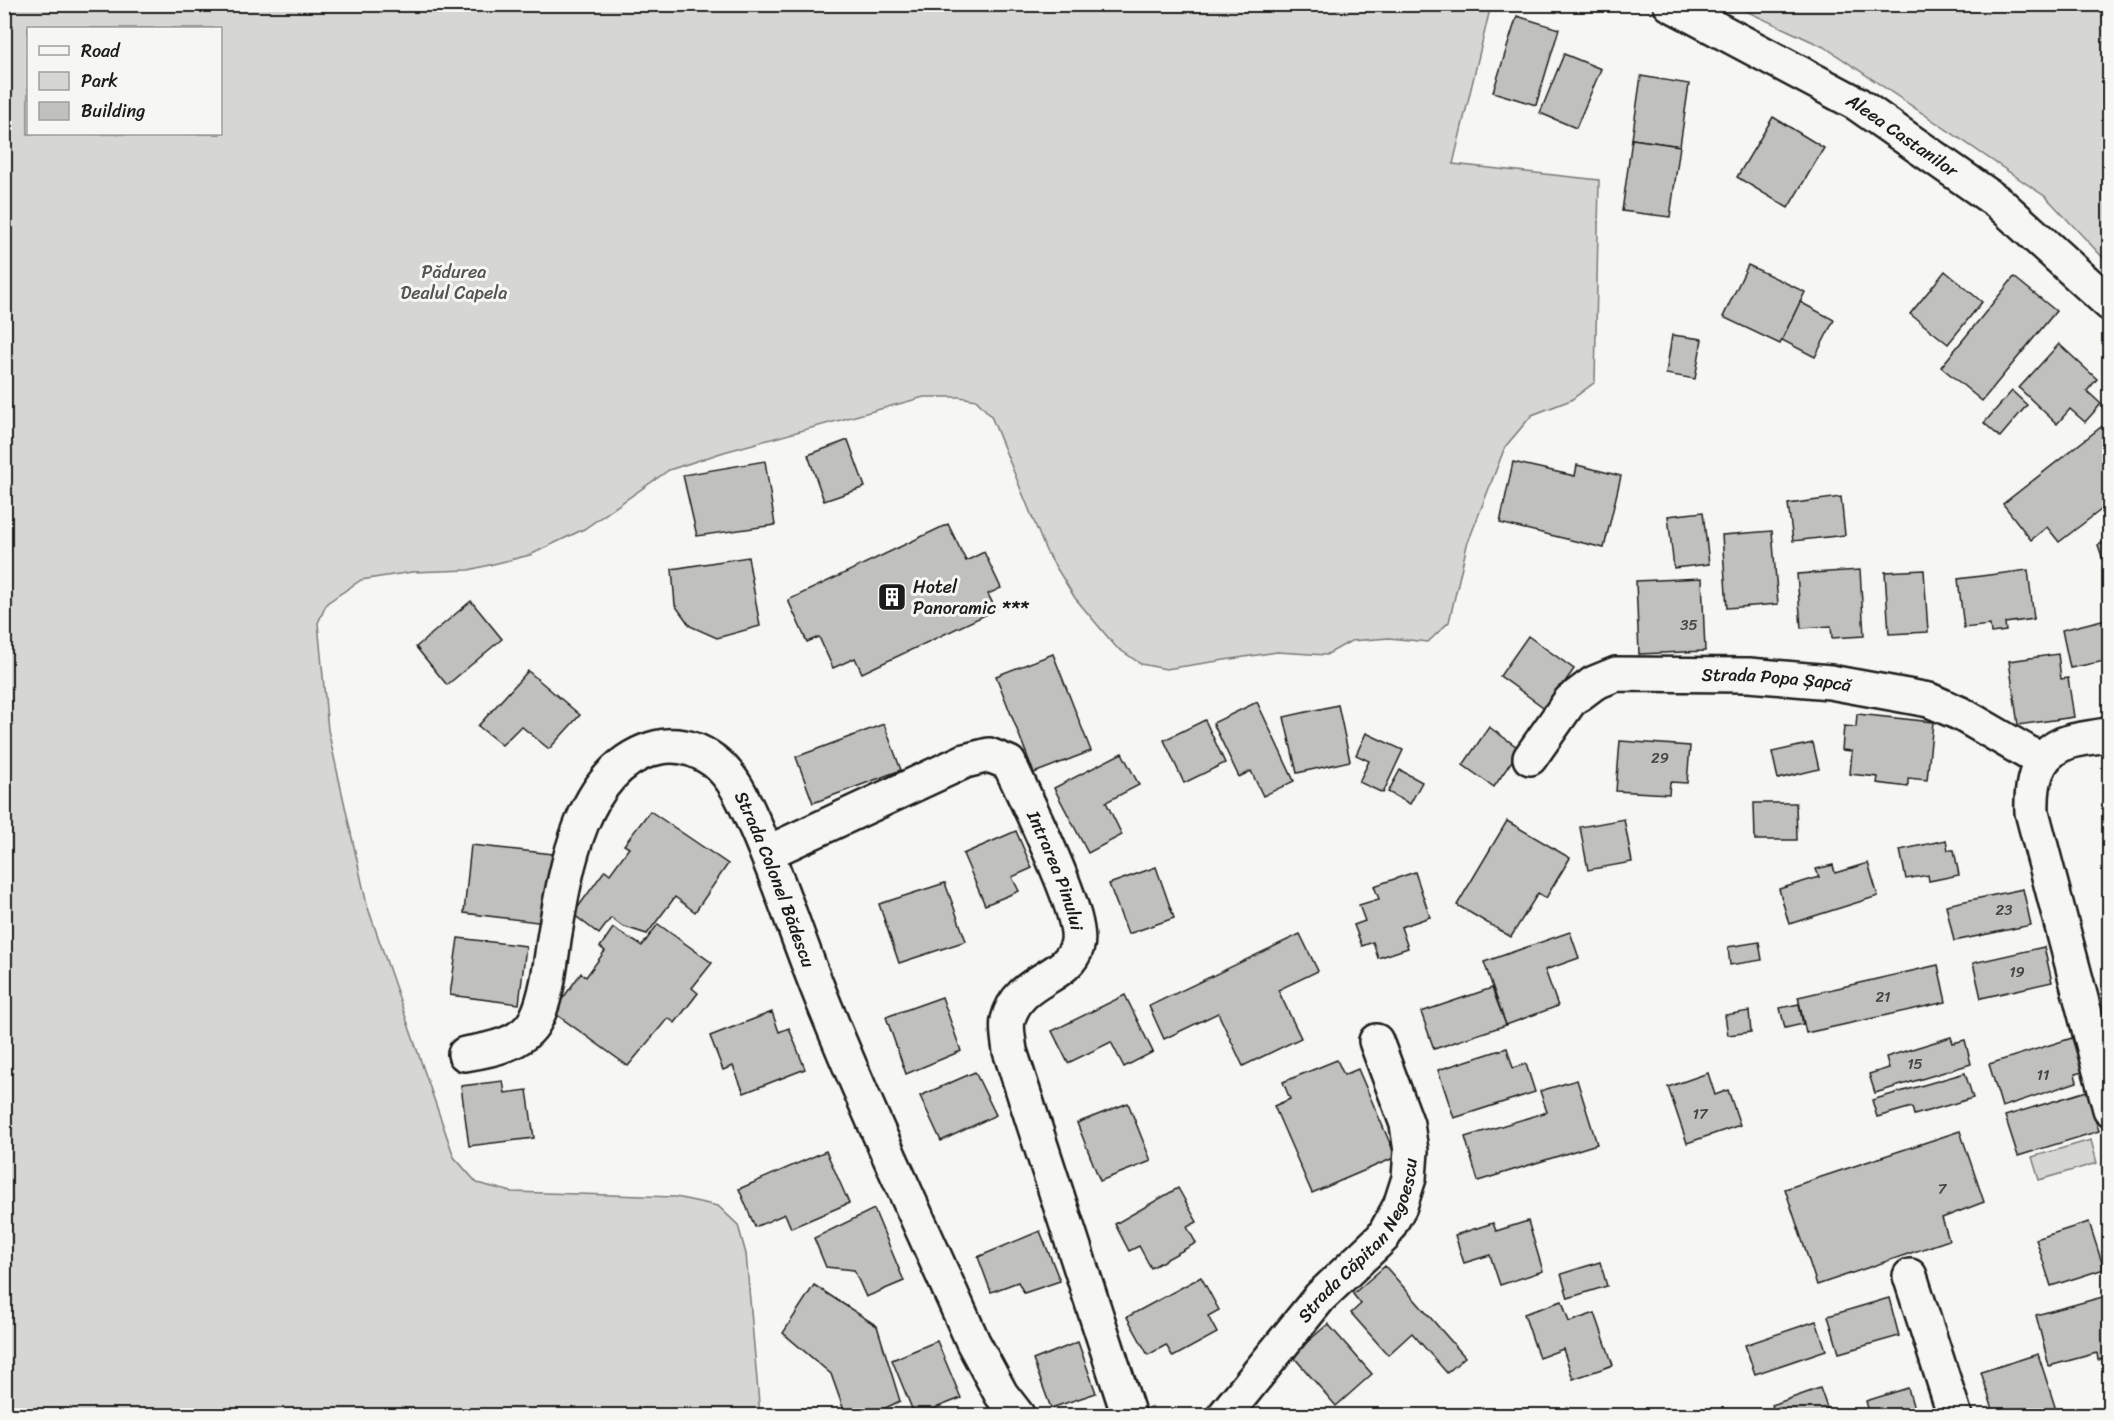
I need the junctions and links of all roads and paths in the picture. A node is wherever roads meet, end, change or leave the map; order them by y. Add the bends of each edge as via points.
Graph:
1 (1670, 4) edge
2 (2109, 304) edge
3 (2109, 734) edge
4 (1530, 758) dead end
5 (2042, 761) junction
6 (767, 853) junction
7 (1376, 1041) dead end
8 (465, 1054) dead end
9 (2109, 1108) edge
10 (1910, 1276) dead end
11 (1018, 1416) edge
12 (1129, 1416) edge
13 (1224, 1416) edge
14 (1955, 1416) edge

1 - 2 street, Aleea Castanilor via 1856,104 1999,203
3 - 5 street via 2065,743
4 - 5 street, Strada Popa Șapcă via 1570,701 1594,683 1616,674 1749,675 1830,682 1929,700
5 - 9 street via 2035,775 2032,812
6 - 8 street, Strada Colonel Bădescu via 740,791 715,761 686,746 664,746 640,753 620,765 590,806 575,843 536,1020 523,1034 493,1050
6 - 11 street, Strada Colonel Bădescu via 816,985 963,1320 1001,1394
6 - 12 street, Intrarea Pinului via 965,761 989,755 1009,763 1067,891 1078,944 1071,961 1022,993 1008,1020 1010,1052
7 - 13 street, Strada Căpitan Negoescu via 1407,1124 1411,1151 1409,1178 1400,1206 1383,1237 1320,1297
10 - 14 street

